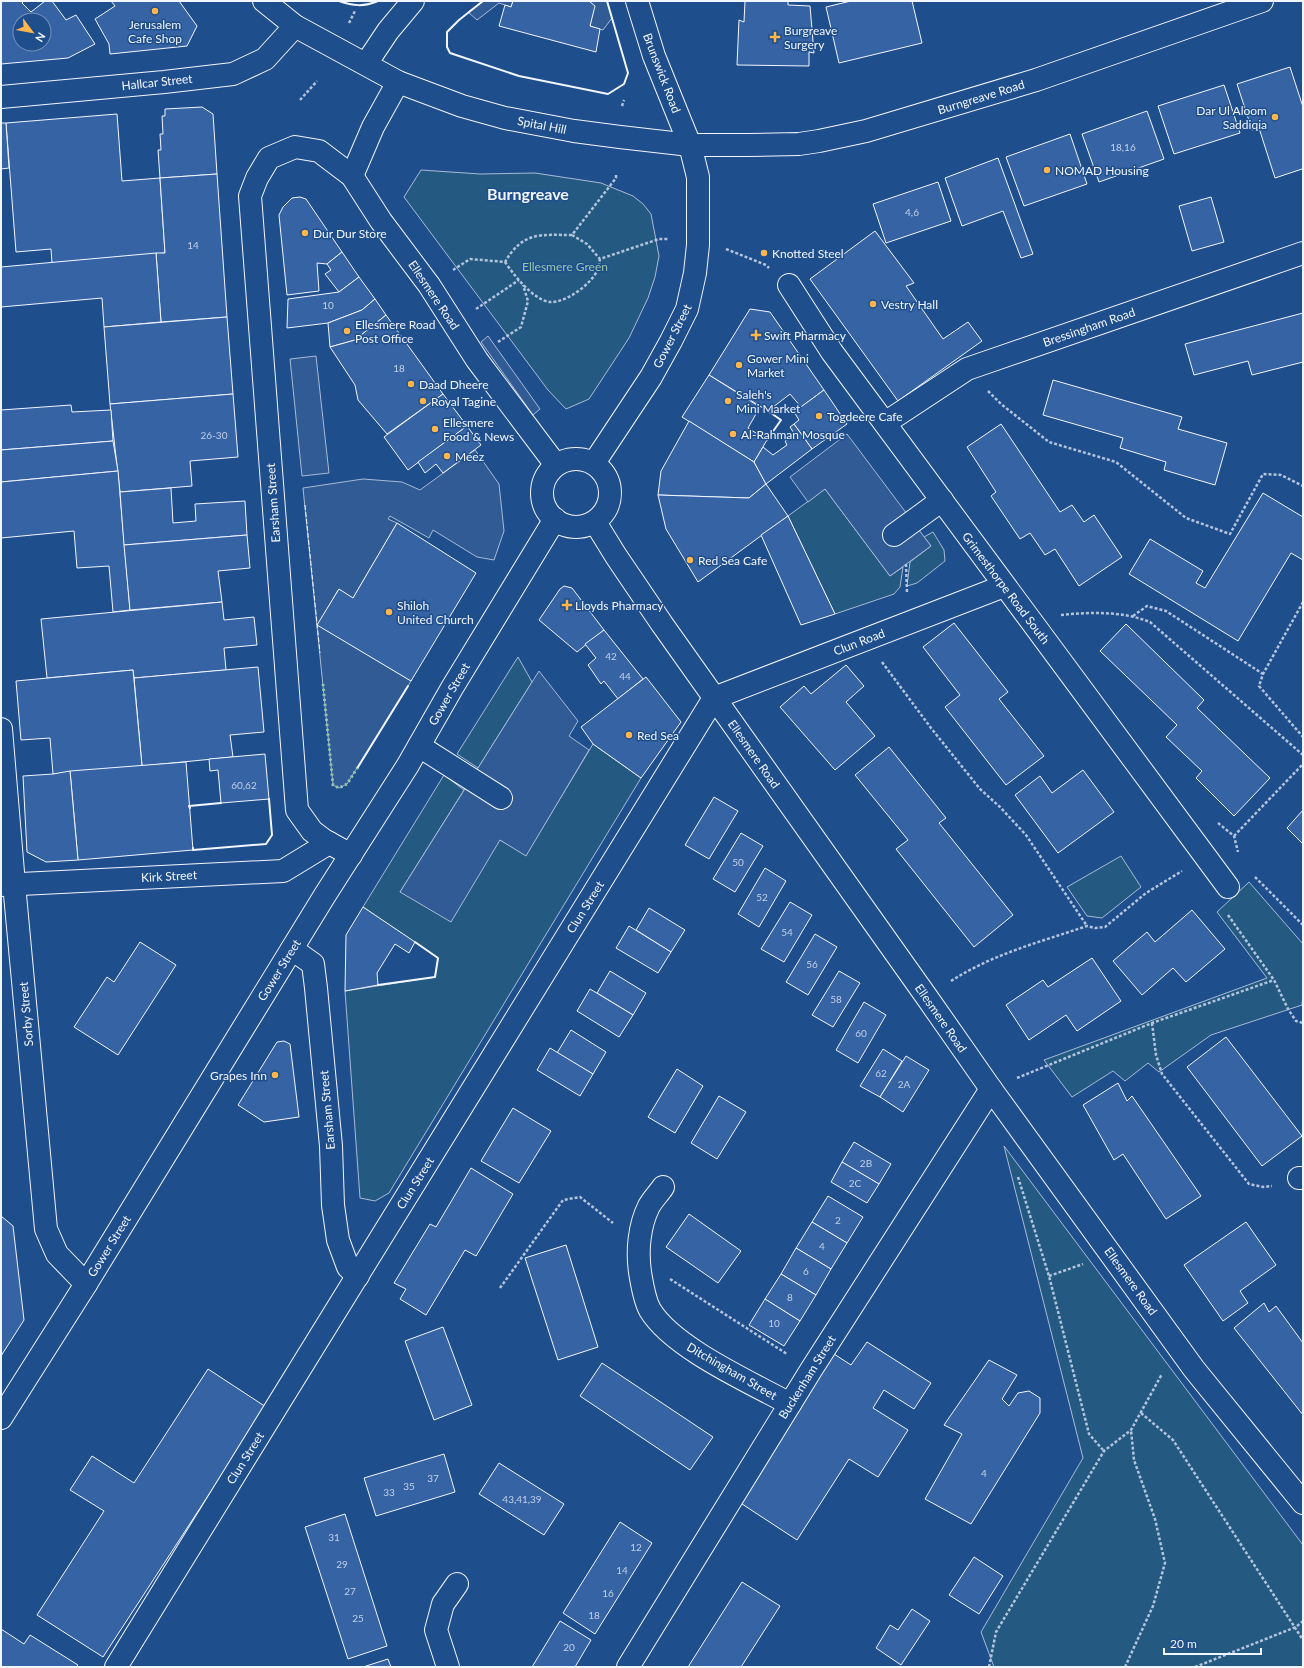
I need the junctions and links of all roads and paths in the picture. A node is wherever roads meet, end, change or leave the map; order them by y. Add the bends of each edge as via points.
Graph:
1 (264, 1) edge
2 (412, 1) edge
3 (637, 1) edge
4 (1262, 1) edge
5 (355, 12) dead end
6 (349, 23) dead end
7 (295, 26) junction
8 (366, 64) junction
9 (317, 81) dead end
10 (398, 82) junction
11 (1, 97) edge
12 (300, 100) dead end
13 (624, 100) dead end
14 (622, 106) dead end
15 (690, 145) junction
16 (295, 147) joint
17 (616, 173) dead end
18 (352, 176) junction
19 (572, 235) junction
20 (668, 239) dead end
21 (720, 247) dead end
22 (1303, 253) edge
23 (600, 259) junction
24 (505, 262) junction
25 (519, 280) junction
26 (523, 284) junction
27 (429, 285) junction
28 (789, 285) joint
29 (474, 310) dead end
30 (477, 360) junction
31 (967, 369) junction
32 (885, 423) junction
33 (594, 463) junction
34 (556, 465) junction
35 (1303, 486) edge
36 (942, 500) junction
37 (554, 520) junction
38 (595, 522) junction
39 (894, 535) dead end
40 (1004, 586) junction
41 (1303, 602) edge
42 (1133, 616) junction
43 (1029, 618) junction
44 (866, 640) junction
45 (1263, 674) junction
46 (714, 698) junction
47 (1, 730) edge
48 (1303, 738) edge
49 (419, 746) junction
50 (1303, 755) edge
51 (1303, 764) edge
52 (501, 798) dead end
53 (1234, 836) dead end
54 (330, 843) junction
55 (351, 855) junction
56 (1205, 857) junction
57 (7, 885) edge
58 (1228, 887) junction
59 (1303, 924) edge
60 (1087, 926) junction
61 (292, 949) junction
62 (1274, 980) junction
63 (926, 996) junction
64 (1152, 1023) junction
65 (1303, 1023) edge
66 (990, 1089) junction
67 (1016, 1172) dead end
68 (1301, 1178) edge
69 (664, 1187) dead end
70 (639, 1251) junction
71 (1112, 1254) junction
72 (358, 1276) junction
73 (1049, 1276) junction
74 (86, 1284) junction
75 (500, 1288) dead end
76 (1177, 1346) junction
77 (812, 1370) junction
78 (790, 1404) junction
79 (1142, 1413) junction
80 (1, 1418) edge
81 (1131, 1430) junction
82 (1104, 1451) junction
83 (1303, 1503) edge
84 (457, 1584) dead end
85 (1303, 1621) edge
86 (1296, 1627) junction
87 (1303, 1640) edge
88 (116, 1667) edge
89 (448, 1667) edge
90 (628, 1667) edge
91 (989, 1667) edge
92 (1124, 1667) edge
93 (1195, 1667) edge

1 - 7 street, Spital Hill
2 - 8 street
3 - 15 street, Brunswick Road via 654,56
4 - 15 street, Burngreave Road via 1036,80 866,131 799,144
5 - 6 path
7 - 8 street, Spital Hill
7 - 11 street, Hallcar Street via 265,59 233,74
8 - 10 street, Spital Hill
9 - 12 path
10 - 15 street, Spital Hill via 462,106 505,118 620,138
10 - 18 street via 373,127
13 - 14 path
15 - 33 street, Gower Street via 698,177 698,245 687,309 672,342 651,377
16 - 18 street, Ellesmere Road via 320,151
16 - 54 street, Earsham Street via 269,158 250,196 296,810 312,831
17 - 19 path via 616,178
18 - 27 street, Ellesmere Road via 381,221
19 - 23 path via 587,244
19 - 24 path via 540,235 521,241
20 - 23 path via 659,239
21 - 28 path via 766,265
22 - 31 street, Bressingham Road
23 - 26 path via 592,279 580,290 564,298 550,302 540,298
24 - 25 path
24 - 27 path via 470,259
25 - 26 path
25 - 29 path
26 - 30 path via 528,301 521,327
27 - 30 street, Ellesmere Road
28 - 32 street, Grimesthorpe Road South via 832,352
30 - 34 street, Ellesmere Road
31 - 32 street, Bressingham Road
31 - 35 path via 1000,404 1049,442 1116,462 1186,518 1230,534 1263,474 1281,475
32 - 36 street, Grimesthorpe Road South
33 - 34 street via 582,459 569,459
33 - 38 street via 608,479 611,490 610,502
34 - 37 street via 543,485 543,498
36 - 39 street
36 - 40 street, Grimesthorpe Road South
37 - 38 street via 574,527
37 - 49 street, Gower Street
38 - 46 street, Ellesmere Road
40 - 43 street, Grimesthorpe Road South
40 - 44 street, Clun Road
41 - 45 path
42 - 43 path via 1085,612
42 - 45 path via 1147,606 1166,611
42 - 50 path via 1150,622
43 - 56 street, Grimesthorpe Road South
44 - 46 street, Clun Road
44 - 60 path via 980,789 1026,835
45 - 48 path via 1259,686
46 - 63 street, Ellesmere Road
46 - 72 street, Clun Street
47 - 57 street, Sorby Street
49 - 52 street
49 - 55 street, Gower Street
51 - 53 path
54 - 55 street, Earsham Street
54 - 57 street, Kirk Street via 283,871
55 - 61 street, Gower Street
56 - 58 street, Grimesthorpe Road South
56 - 60 path via 1146,893 1105,927
57 - 74 street, Sorby Street via 46,1229 57,1254
58 - 59 path via 1249,871
58 - 62 path via 1217,900
60 - 63 path via 1004,954 969,969
61 - 72 street, Earsham Street via 312,964 338,1240 348,1267
61 - 74 street, Gower Street
62 - 64 path
62 - 65 path via 1296,1021
63 - 66 street, Ellesmere Road
64 - 66 path
64 - 68 path via 1156,1055 1162,1074 1249,1184 1263,1187
66 - 71 street, Ellesmere Road
66 - 77 street, Buckenham Street
67 - 73 path
69 - 70 street, Ditchingham Street via 649,1206 642,1228
70 - 75 path via 580,1197 563,1200
70 - 77 path
70 - 78 street, Ditchingham Street via 642,1286 650,1309 666,1329 697,1353
71 - 73 path
71 - 76 street, Ellesmere Road
72 - 88 street, Clun Street
73 - 82 path via 1089,1434
74 - 80 street, Gower Street
76 - 79 path
76 - 83 street, Ellesmere Road
77 - 78 street, Buckenham Street
78 - 90 street, Buckenham Street
79 - 81 path
79 - 86 path via 1173,1440
81 - 82 path
81 - 92 path via 1134,1460 1155,1519 1165,1563 1153,1606
82 - 91 path via 996,1632
84 - 89 street via 442,1604 436,1630
85 - 86 path
86 - 87 path
86 - 93 path

